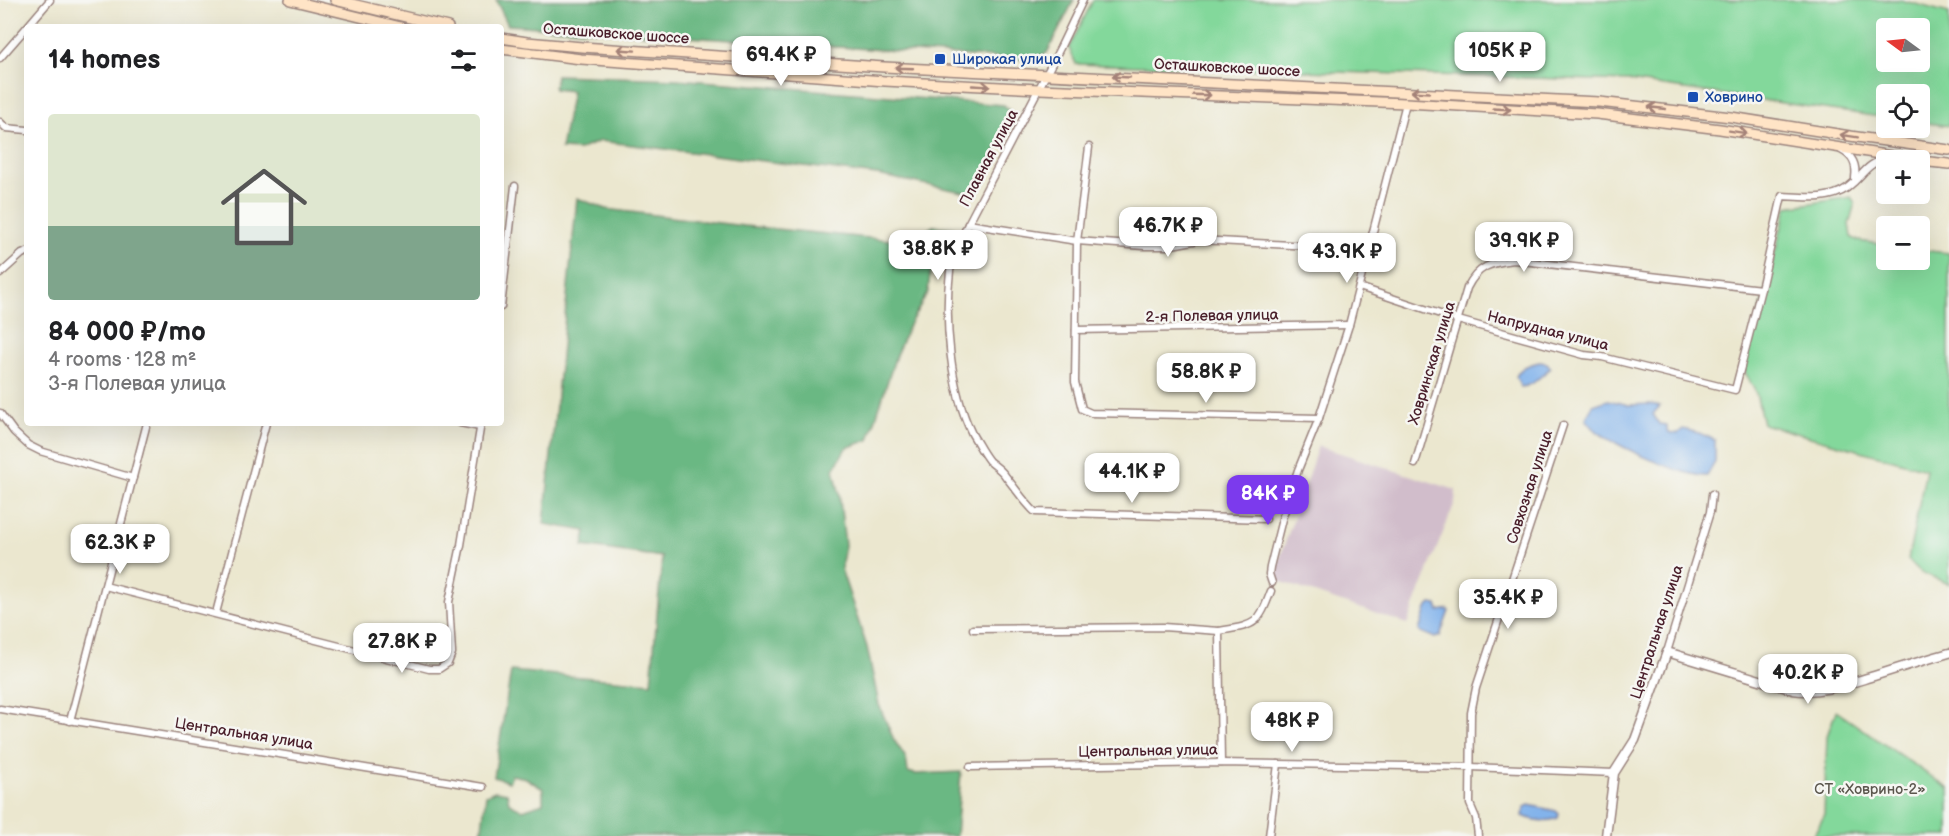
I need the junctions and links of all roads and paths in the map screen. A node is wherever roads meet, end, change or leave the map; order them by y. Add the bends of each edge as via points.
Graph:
1 (50, 0) edge
2 (290, 0) edge
3 (335, 0) edge
4 (1083, 0) edge
5 (30, 24) edge
6 (389, 24) edge
7 (435, 24) edge
8 (24, 30) edge
9 (504, 38) edge
10 (504, 49) edge
11 (0, 58) edge
12 (1047, 74) junction
13 (1039, 89) junction
14 (1406, 103) junction
15 (0, 122) edge
16 (24, 130) edge
17 (1089, 147) dead end
18 (1836, 147) junction
19 (1949, 150) edge
20 (1876, 154) edge
21 (1876, 161) edge
22 (1930, 163) edge
23 (1949, 166) edge
24 (1854, 182) junction
25 (515, 186) dead end
26 (968, 224) junction
27 (1077, 241) junction
28 (1370, 246) junction
29 (24, 253) edge
30 (0, 274) edge
31 (504, 277) edge
32 (1359, 287) junction
33 (1761, 289) junction
34 (1458, 320) junction
35 (1349, 325) junction
36 (1076, 330) junction
37 (0, 413) edge
38 (1319, 418) junction
39 (1563, 425) dead end
40 (146, 426) edge
41 (265, 426) edge
42 (481, 426) edge
43 (1415, 464) dead end
44 (133, 478) junction
45 (1712, 494) dead end
46 (1266, 519) dead end
47 (1272, 583) dead end
48 (105, 586) junction
49 (1270, 591) dead end
50 (216, 613) junction
51 (973, 629) dead end
52 (1219, 631) junction
53 (1667, 652) junction
54 (1949, 653) edge
55 (0, 709) edge
56 (70, 721) junction
57 (1221, 763) junction
58 (1278, 764) junction
59 (970, 767) dead end
60 (1471, 767) junction
61 (1614, 773) junction
62 (483, 787) dead end
63 (1269, 836) edge
64 (1478, 836) edge
65 (1606, 836) edge

1 - 5 street
2 - 6 main road
3 - 7 main road
4 - 12 street, Плавная улица
8 - 11 street
12 -> 9 main road, Осташковское шоссе via 884,67
10 -> 13 main road, Осташковское шоссе via 593,60
12 - 13 street, Плавная улица
19 -> 12 main road, Осташковское шоссе via 1731,117 1599,102
13 -> 14 main road, Осташковское шоссе
13 - 26 street, Плавная улица
14 -> 18 main road, Осташковское шоссе via 1659,120
14 - 28 street
15 - 16 street via 6,128
17 - 27 street
18 - 20 main road, Осташковское шоссе
18 - 24 street via 1855,164
21 - 24 street
22 - 23 main road, Осташковское шоссе
24 - 33 street via 1826,197 1782,196
25 - 31 street
26 - 27 street
26 - 46 street, Плавная улица via 951,269 953,371 972,434 1026,504 1035,512
27 - 28 street via 1144,246 1199,240
27 - 36 street
28 - 32 street
29 - 30 street
32 - 34 street, Напрудная улица
32 - 35 street
33 - 34 street, Ховринская улица via 1514,260 1482,268 1473,275
33 - 34 street, Напрудная улица via 1735,390 1584,355
34 - 43 street, Ховринская улица
35 - 36 street, 2-я Полевая улица
35 - 38 street
36 - 38 street via 1075,382 1082,409 1091,414
37 - 44 street via 14,432 40,451
38 - 47 street via 1282,519 1270,567
39 - 60 street, Совхозная улица via 1476,688 1471,713
40 - 44 street
41 - 50 street
42 - 50 street via 449,602 452,653 448,663 439,669 429,669
44 - 48 street
45 - 53 street, Центральная улица via 1710,512
48 - 50 street
48 - 56 street
49 - 52 street via 1257,621
51 - 52 street via 1163,627
52 - 57 street
53 - 54 street via 1806,692
53 - 61 street, Центральная улица via 1635,740
55 - 56 street, Центральная улица
56 - 62 street, Центральная улица
57 - 58 street, Центральная улица
57 - 59 street, Центральная улица
58 - 60 street, Центральная улица
58 - 63 street
60 - 61 street, Центральная улица
60 - 64 street, Совхозная улица via 1470,804
61 - 65 street, Центральная улица

